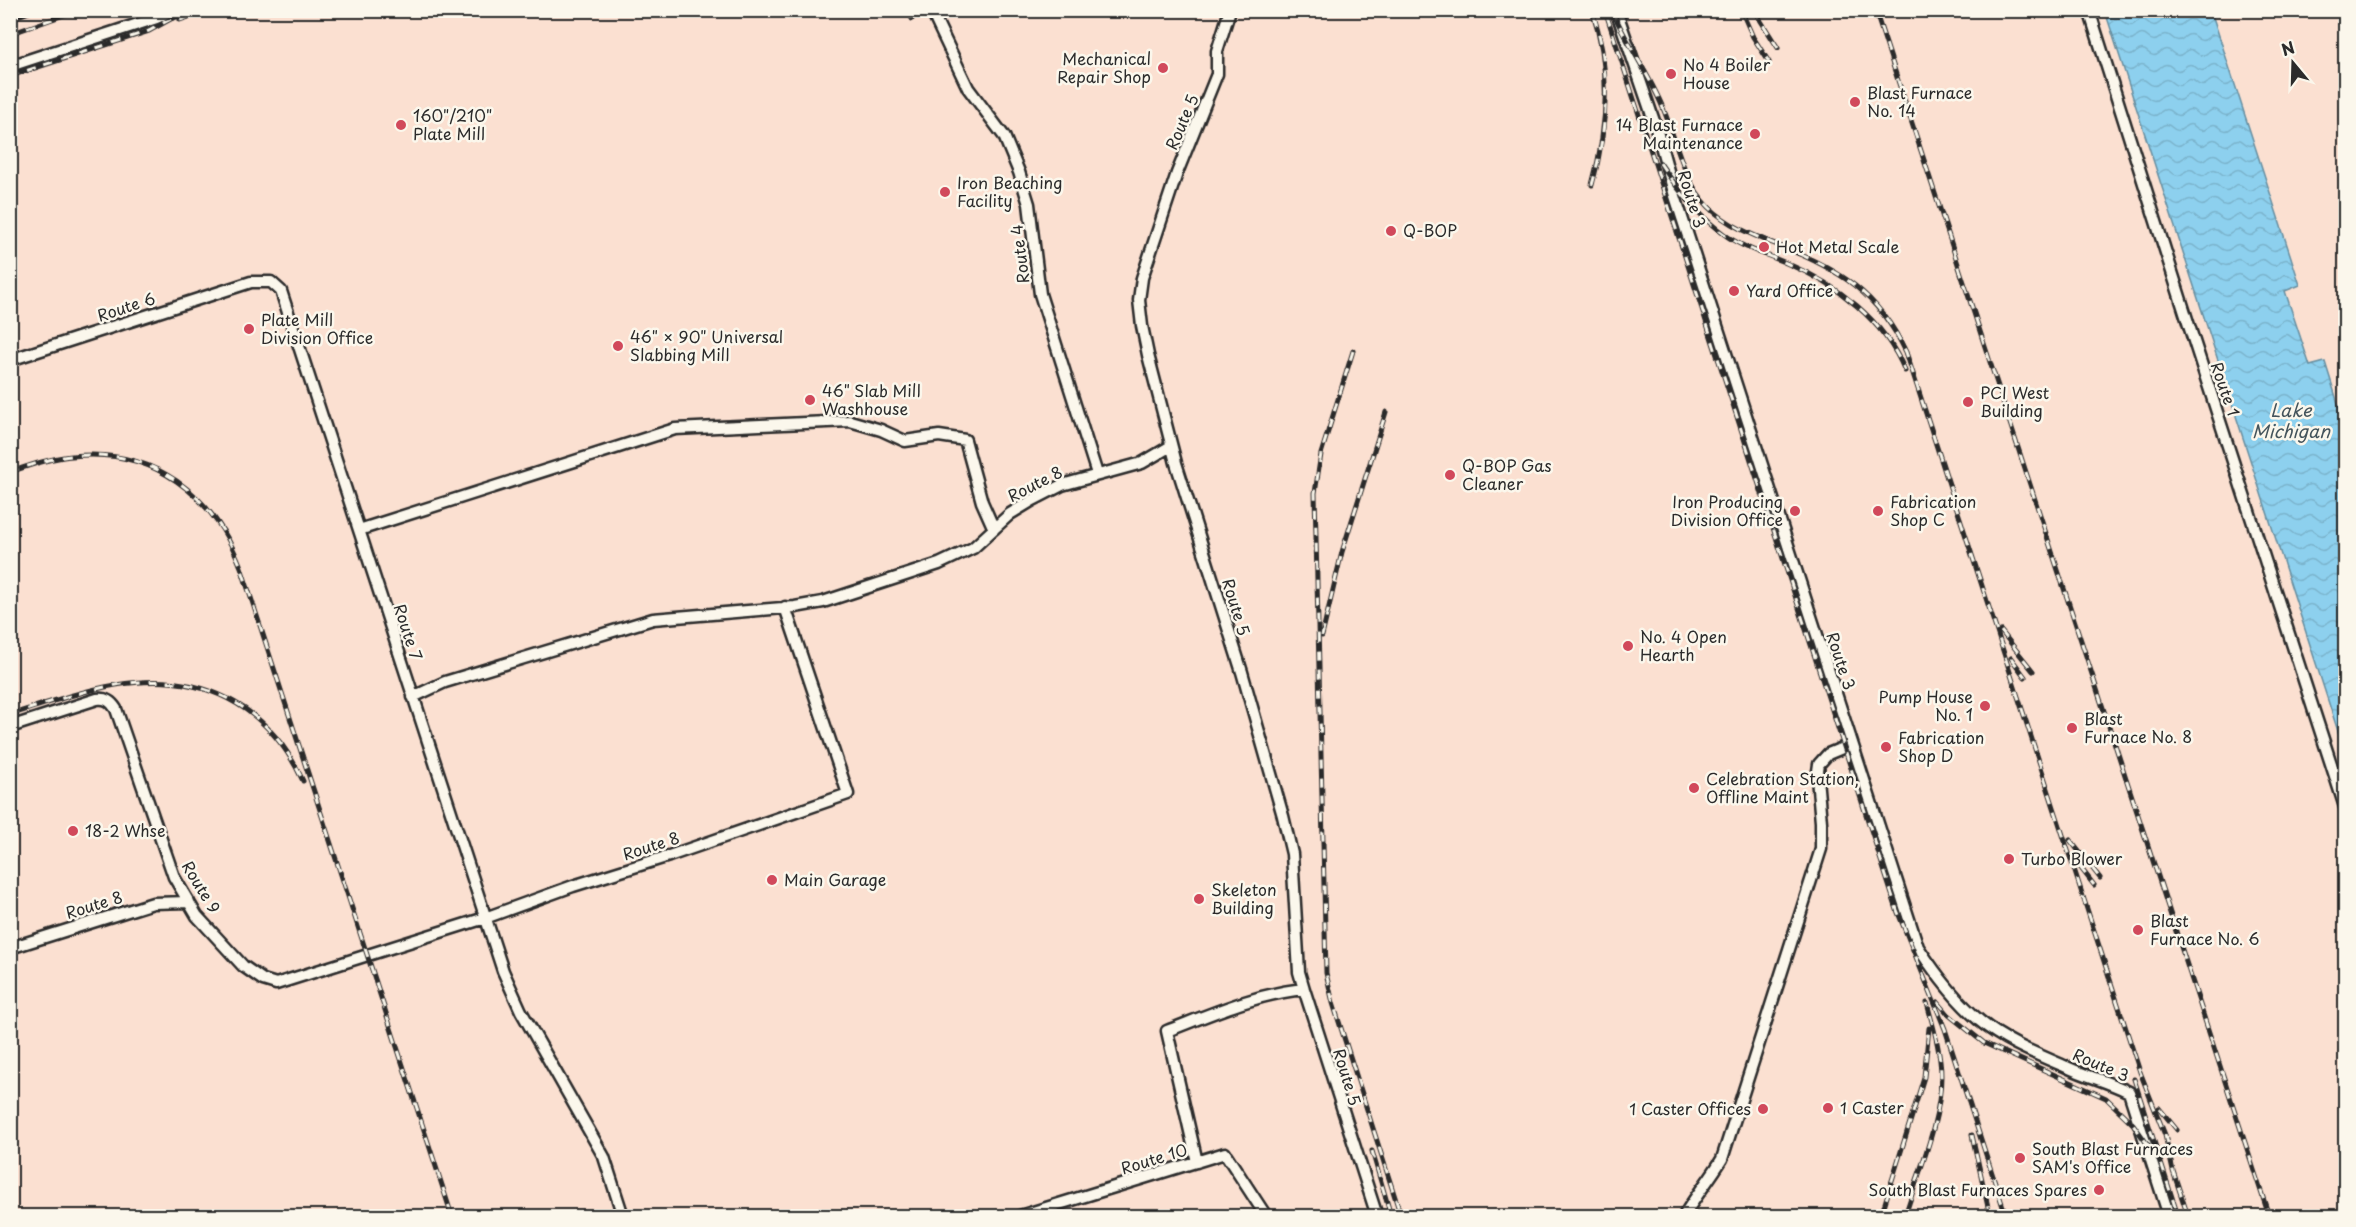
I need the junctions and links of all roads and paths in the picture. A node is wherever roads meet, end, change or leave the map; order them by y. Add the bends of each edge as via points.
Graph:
1 (181, 10) edge
2 (930, 10) edge
3 (1230, 10) edge
4 (1616, 10) edge
5 (2090, 10) edge
6 (10, 66) edge
7 (251, 282) joint
8 (10, 360) edge
9 (1171, 446) junction
10 (1097, 474) junction
11 (994, 529) junction
12 (358, 530) junction
13 (785, 608) junction
14 (413, 697) junction
15 (10, 727) edge
16 (1852, 744) junction
17 (2346, 810) edge
18 (189, 902) junction
19 (485, 918) junction
20 (10, 948) edge
21 (276, 984) joint
22 (1304, 988) junction
23 (1197, 1162) junction
24 (623, 1216) edge
25 (1020, 1216) edge
26 (1266, 1216) edge
27 (1377, 1216) edge
28 (1684, 1216) edge
29 (2169, 1216) edge

1 - 6 street
2 - 10 street, Route 4 via 968,88 1004,136 1019,172 1029,204 1040,294
3 - 9 street, Route 5 via 1216,51 1217,74 1177,173 1142,278 1139,300
4 - 16 street, Route 3
5 - 17 street, Route 1
7 - 8 street, Route 6
7 - 12 street, Route 7 via 270,282 281,291
9 - 10 street, Route 8 via 1142,463
9 - 22 street, Route 5 via 1283,816 1292,854 1299,972
10 - 11 street, Route 8 via 1033,500
11 - 12 street via 982,502 965,440 939,435 905,441 850,421 675,429
11 - 13 street, Route 8 via 972,548 939,564 823,602
12 - 14 street, Route 7
13 - 14 street, Route 8 via 653,619 445,682
13 - 19 street, Route 8 via 848,794
14 - 19 street, Route 7
15 - 18 street, Route 9 via 107,699 116,709 174,878
16 - 28 street via 1828,754 1819,764 1821,849 1722,1159
16 - 29 street, Route 3 via 1918,947 1937,975 1980,1021 2006,1039 2128,1092
18 - 20 street, Route 8 via 153,903
18 - 21 street, Route 9 via 243,966
19 - 21 street, Route 8
19 - 24 street, Route 7 via 521,1011 604,1157
22 - 23 street via 1238,1005 1167,1031
22 - 27 street, Route 5
23 - 25 street, Route 10
23 - 26 street, Route 10 via 1225,1153

